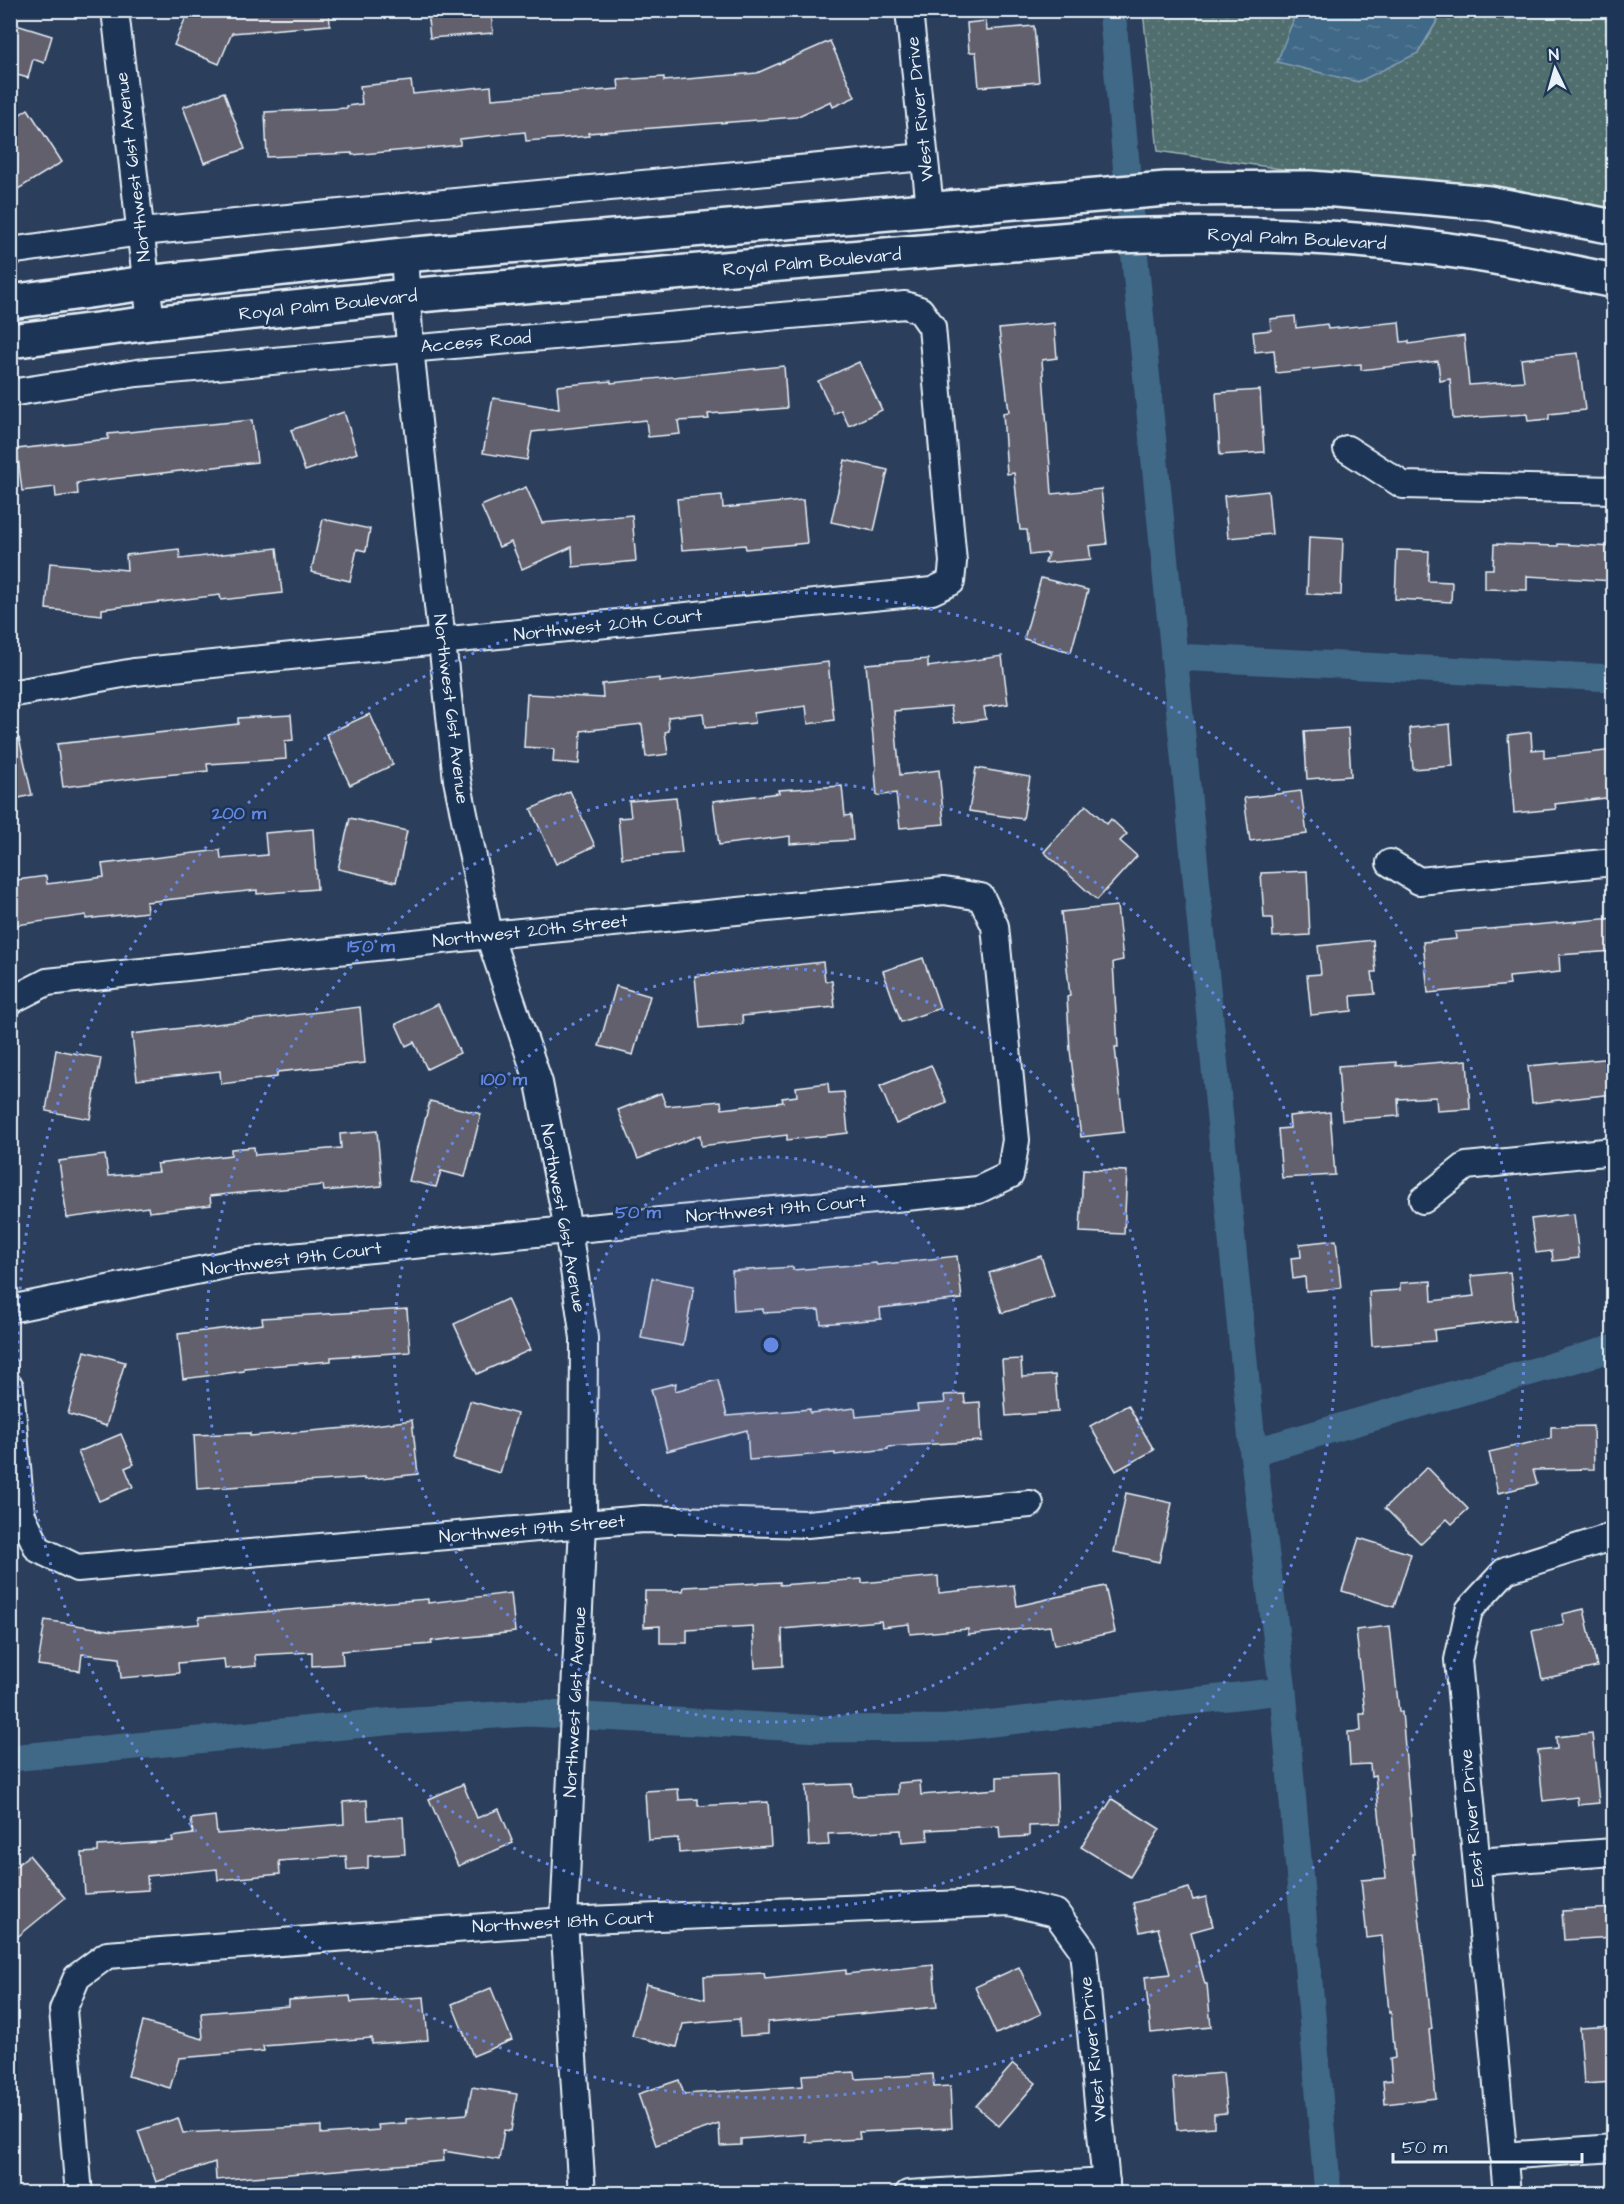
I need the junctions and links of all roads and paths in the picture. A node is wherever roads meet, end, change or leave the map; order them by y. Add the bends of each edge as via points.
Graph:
1 (115, 10) edge
2 (909, 10) edge
3 (924, 157) junction
4 (930, 208) junction
5 (1614, 227) edge
6 (141, 232) junction
7 (10, 251) edge
8 (404, 255) junction
9 (1614, 281) edge
10 (146, 283) junction
11 (407, 296) junction
12 (10, 302) edge
13 (151, 323) junction
14 (932, 327) joint
15 (10, 340) edge
16 (410, 348) junction
17 (10, 393) edge
18 (1347, 450) dead end
19 (1614, 490) edge
20 (442, 642) junction
21 (10, 694) edge
22 (1614, 862) edge
23 (1390, 863) dead end
24 (981, 897) joint
25 (489, 935) junction
26 (10, 1001) edge
27 (1614, 1151) edge
28 (1423, 1200) dead end
29 (568, 1229) junction
30 (10, 1309) edge
31 (10, 1387) edge
32 (1030, 1504) dead end
33 (583, 1525) junction
34 (1614, 1536) edge
35 (1614, 1852) edge
36 (1477, 1862) junction
37 (1056, 1913) joint
38 (564, 1921) junction
39 (1614, 2148) edge
40 (1503, 2156) junction
41 (1107, 2188) edge
42 (79, 2193) edge
43 (582, 2193) edge
44 (908, 2193) edge
45 (1507, 2193) edge

1 - 6 street, Northwest 61st Avenue
2 - 3 street, West River Drive
3 - 4 street, West River Drive
3 - 6 street
4 - 5 main road via 1166,189 1310,188 1490,203
4 - 8 main road
6 - 7 street
6 - 10 street, Northwest 61st Avenue
8 - 10 main road
8 - 11 street, Northwest 61st Avenue
9 - 11 main road, Royal Palm Boulevard via 1463,252 1359,240 1170,233
10 - 12 main road
10 - 13 street, Northwest 61st Avenue
11 - 13 main road, Royal Palm Boulevard
11 - 16 street, Northwest 61st Avenue
13 - 15 main road, Royal Palm Boulevard
14 - 16 street, Access Road via 920,310 905,305
14 - 20 street, Northwest 20th Court via 953,562 951,582 932,591
16 - 17 street, Access Road via 137,373
16 - 20 street, Northwest 61st Avenue
18 - 19 street via 1403,485
20 - 21 street, Northwest 20th Court via 134,672
20 - 25 street, Northwest 61st Avenue via 457,780
22 - 23 street via 1419,881
24 - 25 street, Northwest 20th Street via 944,891
24 - 29 street, Northwest 19th Court via 995,926 1016,1140 1010,1174 978,1190
25 - 26 street, Northwest 20th Street via 47,982
25 - 29 street, Northwest 61st Avenue via 538,1083
27 - 28 street via 1466,1166
29 - 30 street, Northwest 19th Court via 239,1262
29 - 33 street, Northwest 61st Avenue via 584,1338
31 - 33 street, Northwest 19th Street via 21,1513 38,1549 77,1568
32 - 33 street, Northwest 19th Street via 807,1524 643,1520
33 - 38 street, Northwest 61st Avenue
34 - 36 street, East River Drive via 1506,1570 1469,1610 1458,1660
35 - 36 street
36 - 40 street, East River Drive
37 - 38 street, Northwest 18th Court via 1010,1902
37 - 41 street, West River Drive via 1083,1950
38 - 42 street, Northwest 18th Court via 107,1954 77,1977 63,2010
38 - 43 street, Northwest 61st Avenue
39 - 40 street
40 - 45 street, East River Drive
41 - 44 street

